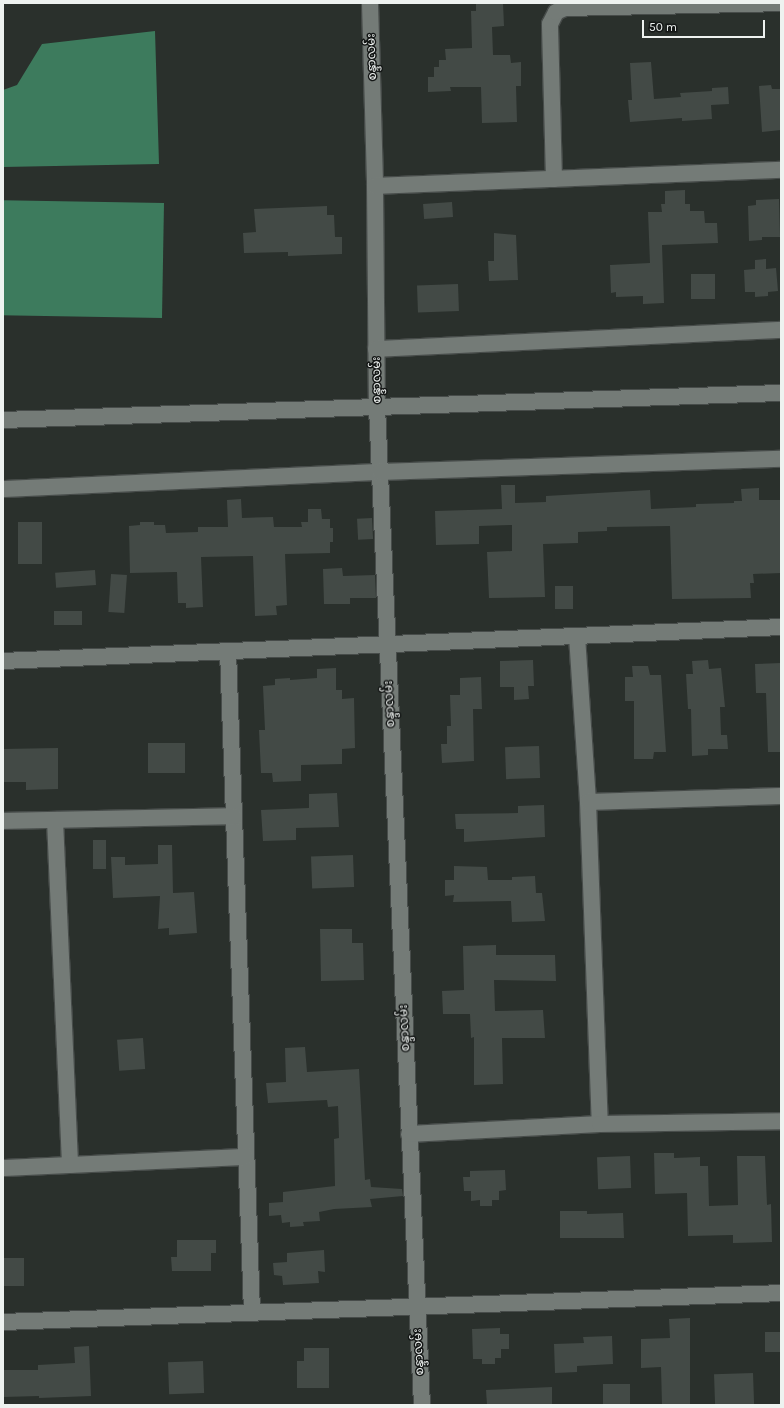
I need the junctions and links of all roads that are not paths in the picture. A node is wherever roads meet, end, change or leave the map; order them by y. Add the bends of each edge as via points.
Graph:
1 (370, 3) edge
2 (781, 3) edge
3 (555, 8) edge
4 (781, 170) edge
5 (554, 179) junction
6 (375, 186) junction
7 (781, 330) edge
8 (376, 349) junction
9 (781, 393) edge
10 (377, 408) junction
11 (3, 420) edge
12 (781, 459) edge
13 (380, 472) junction
14 (3, 489) edge
15 (781, 627) edge
16 (577, 636) junction
17 (388, 644) junction
18 (228, 651) junction
19 (3, 661) edge
20 (781, 796) edge
21 (588, 802) junction
22 (234, 816) junction
23 (55, 820) junction
24 (3, 821) edge
25 (781, 1121) edge
26 (600, 1124) junction
27 (409, 1134) junction
28 (246, 1157) junction
29 (70, 1165) junction
30 (3, 1168) edge
31 (781, 1293) edge
32 (417, 1306) junction
33 (252, 1312) junction
34 (3, 1322) edge
35 (422, 1405) edge

1 - 6 street, စန္ဒာလမ်း
2 - 3 street
3 - 5 street via 550,24
4 - 5 street
5 - 6 street
6 - 8 street, စန္ဒာလမ်း
7 - 8 street
8 - 10 street, စန္ဒာလမ်း
9 - 10 street
10 - 11 street
10 - 13 street, စန္ဒာလမ်း
12 - 13 street
13 - 14 street
13 - 17 street, စန္ဒာလမ်း
15 - 16 street
16 - 17 street
16 - 21 street
17 - 18 street
17 - 27 street, စန္ဒာလမ်း
18 - 19 street
18 - 22 street
20 - 21 street
21 - 26 street
22 - 23 street
22 - 28 street
23 - 24 street
23 - 29 street
25 - 26 street
26 - 27 street
27 - 32 street, စန္ဒာလမ်း
28 - 29 street
28 - 33 street
29 - 30 street
31 - 32 street
32 - 33 street
32 - 35 street, စန္ဒာလမ်း
33 - 34 street

